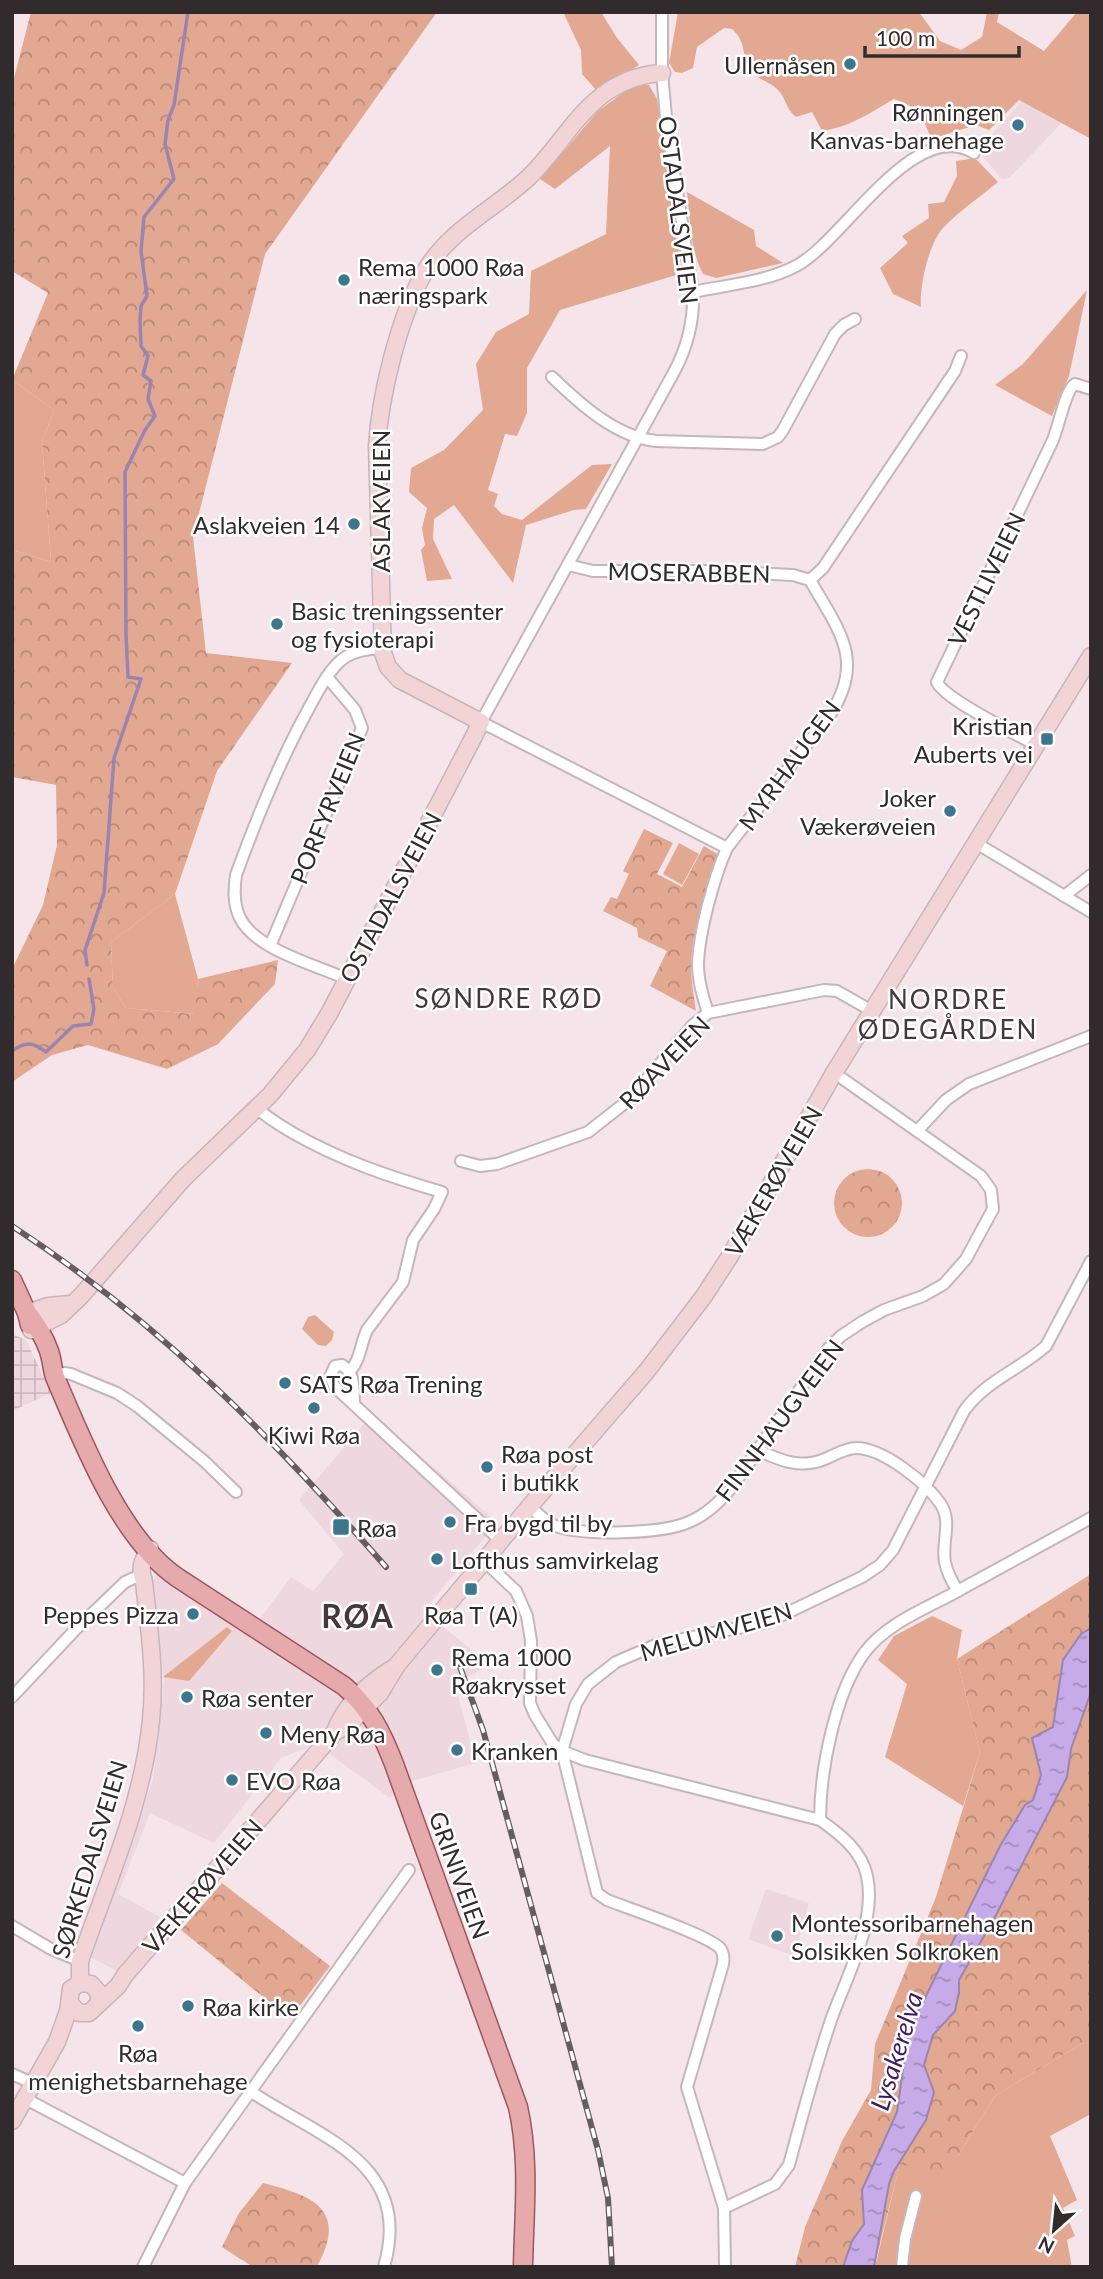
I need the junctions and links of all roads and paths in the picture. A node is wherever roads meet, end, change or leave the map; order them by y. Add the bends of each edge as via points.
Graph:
1 (662, 12) edge
2 (662, 73) junction
3 (974, 152) dead end
4 (693, 292) junction
5 (855, 319) dead end
6 (961, 356) dead end
7 (552, 377) dead end
8 (1091, 388) edge
9 (638, 437) junction
10 (568, 565) junction
11 (810, 580) junction
12 (382, 648) junction
13 (1091, 656) edge
14 (327, 677) junction
15 (481, 722) junction
16 (1036, 745) junction
17 (975, 843) junction
18 (727, 848) junction
19 (1091, 875) edge
20 (1064, 896) junction
21 (1091, 912) edge
22 (270, 946) junction
23 (347, 979) junction
24 (872, 1011) junction
25 (708, 1013) junction
26 (1091, 1036) edge
27 (843, 1079) dead end
28 (257, 1108) junction
29 (918, 1130) junction
30 (461, 1161) dead end
31 (1091, 1261) edge
32 (12, 1280) edge
33 (32, 1323) junction
34 (350, 1371) junction
35 (54, 1373) junction
36 (354, 1403) junction
37 (758, 1450) junction
38 (925, 1488) junction
39 (236, 1492) dead end
40 (530, 1506) junction
41 (1091, 1518) edge
42 (501, 1541) junction
43 (152, 1553) junction
44 (484, 1561) junction
45 (144, 1579) junction
46 (958, 1591) junction
47 (12, 1697) edge
48 (362, 1702) junction
49 (562, 1751) junction
50 (820, 1821) junction
51 (409, 1870) dead end
52 (12, 1926) edge
53 (80, 1961) junction
54 (125, 1975) junction
55 (87, 1984) junction
56 (99, 2002) junction
57 (77, 2009) junction
58 (12, 2074) edge
59 (32, 2083) junction
60 (250, 2091) junction
61 (23, 2098) junction
62 (12, 2121) edge
63 (185, 2183) junction
64 (916, 2196) dead end
65 (724, 2208) junction
66 (143, 2267) edge
67 (384, 2267) edge
68 (523, 2267) edge
69 (725, 2267) edge
70 (902, 2267) edge

1 - 2 street, OSTADALSVEIEN
2 - 4 street, OSTADALSVEIEN
2 - 12 street, ASLAKVEIEN via 633,78 599,98 529,177 445,244 418,284 391,367 378,438
3 - 4 street via 936,147 912,159 796,266
4 - 9 street, OSTADALSVEIEN via 683,354
5 - 9 street via 835,334 783,430 771,441 753,444
6 - 11 street via 823,568
7 - 9 street via 586,410
8 - 16 street, VESTLIVEIEN via 1075,384 1068,390 1052,442 937,682 975,711
9 - 10 street, OSTADALSVEIEN
10 - 11 street, MOSERABBEN via 593,570 793,575
10 - 15 street, OSTADALSVEIEN
11 - 18 street, MYRHAUGEN via 846,646 842,694
12 - 14 street via 350,654
12 - 15 street, ASLAKVEIEN via 388,667 400,680
13 - 16 street, VÆKERØVEIEN
14 - 22 street, PORFYRVEIEN via 355,710 362,728
14 - 22 street via 267,789 236,875 240,918
15 - 18 street, ASLAKVEIEN
15 - 23 street, OSTADALSVEIEN
16 - 17 street, VÆKERØVEIEN
17 - 20 street
17 - 24 street, VÆKERØVEIEN
18 - 25 street, MYRHAUGEN via 700,944 698,966
19 - 20 street
20 - 21 street
22 - 23 street
23 - 28 street, OSTADALSVEIEN via 307,1050
24 - 25 street, RØAVEIEN via 837,991 824,989
24 - 40 street, VÆKERØVEIEN via 692,1314
25 - 30 street, RØAVEIEN via 692,1025 630,1099 588,1132 497,1164
26 - 29 street via 969,1084 946,1100
27 - 29 street, FINNHAUGVEIEN
28 - 33 street, OSTADALSVEIEN via 193,1169 85,1292 71,1304 48,1306
28 - 34 street via 331,1153 442,1192 413,1240 403,1282 367,1331
29 - 37 street, FINNHAUGVEIEN via 987,1182 993,1196 990,1215 966,1259 944,1284 884,1310 841,1336
31 - 38 street, MELUMVEIEN via 1046,1346 994,1380 964,1411
32 - 33 main road
33 - 35 main road via 50,1354
34 - 36 street
34 - 36 street via 335,1366 330,1377
35 - 39 street via 71,1374 117,1393 162,1425
35 - 43 main road via 113,1502
36 - 42 street
37 - 38 street via 797,1465 865,1449 892,1461
37 - 40 street, FINNHAUGVEIEN via 721,1500 674,1528 566,1529 546,1521
38 - 46 street via 946,1516 944,1560
38 - 49 street, MELUMVEIEN via 893,1550 862,1577 768,1622 658,1644 616,1662 579,1697
40 - 42 street, VÆKERØVEIEN
41 - 46 street
42 - 44 street, VÆKERØVEIEN
43 - 45 street, SØRKEDALSVEIEN via 141,1567
43 - 48 main road, GRINIVEIEN via 195,1588 322,1670
44 - 48 street, VÆKERØVEIEN via 397,1665 370,1684
44 - 49 street via 507,1581 522,1603 531,1642 530,1703 548,1737
45 - 47 street via 125,1582
45 - 53 street, SØRKEDALSVEIEN via 153,1656 148,1744 136,1799
46 - 50 street via 896,1625 867,1650 854,1669 824,1761
48 - 54 street, VÆKERØVEIEN via 340,1719 334,1733
48 - 68 main road, GRINIVEIEN via 390,1755 518,2107 525,2158
49 - 50 street
49 - 65 street via 597,1893 701,1938 723,1954 687,2087
50 - 65 street via 847,1841 862,1861 869,1894 864,1934 831,2022 789,2165 775,2184
51 - 60 street
52 - 53 street
53 - 55 street, SØRKEDALSVEIEN
54 - 55 street, VÆKERØVEIEN
54 - 56 street, VÆKERØVEIEN
55 - 56 street via 99,1993
55 - 57 street via 71,1989 68,1997
56 - 57 street via 93,2011
57 - 59 street
58 - 59 street
59 - 61 street
60 - 63 street
60 - 67 street via 351,2154 372,2175 389,2213
61 - 62 street
61 - 63 street
63 - 66 street
64 - 70 street
65 - 69 street

